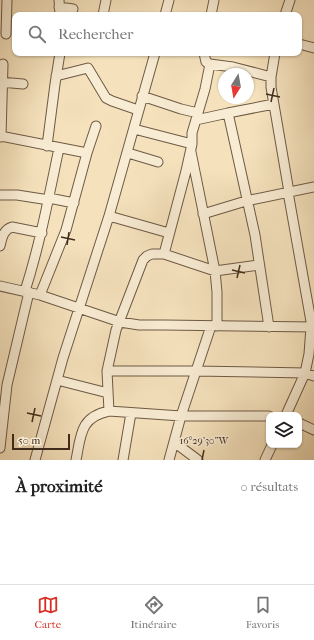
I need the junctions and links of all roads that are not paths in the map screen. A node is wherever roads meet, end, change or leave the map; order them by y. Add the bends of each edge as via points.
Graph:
1 (7, 0) edge
2 (106, 0) edge
3 (168, 0) edge
4 (214, 0) edge
5 (290, 0) edge
6 (60, 7) edge
7 (73, 9) dead end
8 (104, 12) edge
9 (166, 12) edge
10 (212, 12) edge
11 (286, 12) edge
12 (3, 34) edge
13 (302, 45) edge
14 (314, 48) edge
15 (59, 56) edge
16 (154, 56) edge
17 (205, 56) edge
18 (274, 56) edge
19 (3, 64) dead end
20 (210, 64) junction
21 (56, 76) junction
22 (271, 77) junction
23 (1, 82) edge
24 (23, 84) dead end
25 (142, 96) junction
26 (274, 104) junction
27 (138, 110) junction
28 (228, 113) junction
29 (197, 116) junction
30 (96, 126) dead end
31 (134, 129) junction
32 (1, 136) edge
33 (47, 146) junction
34 (59, 148) junction
35 (191, 148) junction
36 (87, 153) junction
37 (128, 153) junction
38 (158, 162) dead end
39 (314, 187) edge
40 (288, 192) junction
41 (0, 194) edge
42 (49, 199) junction
43 (246, 201) junction
44 (74, 203) junction
45 (203, 214) junction
46 (109, 216) junction
47 (42, 233) junction
48 (169, 233) junction
49 (0, 246) edge
50 (164, 254) junction
51 (259, 265) junction
52 (215, 271) junction
53 (0, 286) edge
54 (27, 292) junction
55 (40, 295) junction
56 (79, 308) junction
57 (120, 322) junction
58 (214, 326) junction
59 (269, 327) junction
60 (313, 327) edge
61 (195, 370) junction
62 (107, 371) junction
63 (310, 374) edge
64 (57, 380) junction
65 (3, 385) edge
66 (108, 393) junction
67 (110, 411) junction
68 (288, 412) edge
69 (131, 413) junction
70 (181, 416) junction
71 (266, 416) edge
72 (302, 424) edge
73 (314, 430) edge
74 (174, 442) junction
75 (0, 448) edge
76 (271, 448) edge
77 (35, 460) edge
78 (76, 460) edge
79 (123, 460) edge
80 (169, 460) edge
81 (198, 460) edge
82 (265, 460) edge

1 - 12 street
2 - 8 street
3 - 9 street
4 - 10 street
5 - 11 street
6 - 7 street
13 - 14 street
15 - 21 street
16 - 25 street
17 - 20 street via 206,62
18 - 22 street
19 - 23 street
20 - 22 street
20 - 29 street
21 - 27 street via 87,65 106,98
21 - 33 street
22 - 26 street
23 - 24 street
23 - 32 street
25 - 27 street
25 - 29 street
26 - 28 street
26 - 40 street
27 - 31 street
28 - 29 street
28 - 43 street
29 - 35 street
30 - 36 street
31 - 35 street
31 - 37 street
32 - 33 street
33 - 34 street
34 - 36 street
34 - 42 street
35 - 45 street
35 - 48 street
36 - 44 street
37 - 38 street
37 - 46 street
39 - 40 street
40 - 43 street
40 - 60 street
41 - 42 street
42 - 44 street
42 - 47 street
43 - 45 street
43 - 51 street via 255,235
44 - 55 street via 63,240
45 - 52 street
46 - 48 street
46 - 56 street
47 - 49 street via 12,227 5,232
47 - 54 street
48 - 50 street
50 - 52 street
50 - 57 street via 152,254 143,260
51 - 52 street
51 - 59 street
52 - 58 street via 217,298
53 - 54 street
54 - 55 street
54 - 65 street
55 - 56 street
56 - 57 street
56 - 64 street
57 - 58 street via 139,325
57 - 62 street via 113,340
58 - 59 street
58 - 61 street
59 - 60 street
60 - 63 street via 309,354
61 - 62 street
61 - 63 street
61 - 70 street
62 - 66 street
63 - 68 street
64 - 66 street
64 - 77 street
65 - 75 street
66 - 67 street
67 - 69 street
67 - 78 street via 98,413 83,426
69 - 70 street
69 - 79 street
70 - 71 street
70 - 74 street
72 - 73 street
74 - 80 street
74 - 81 street
76 - 82 street

